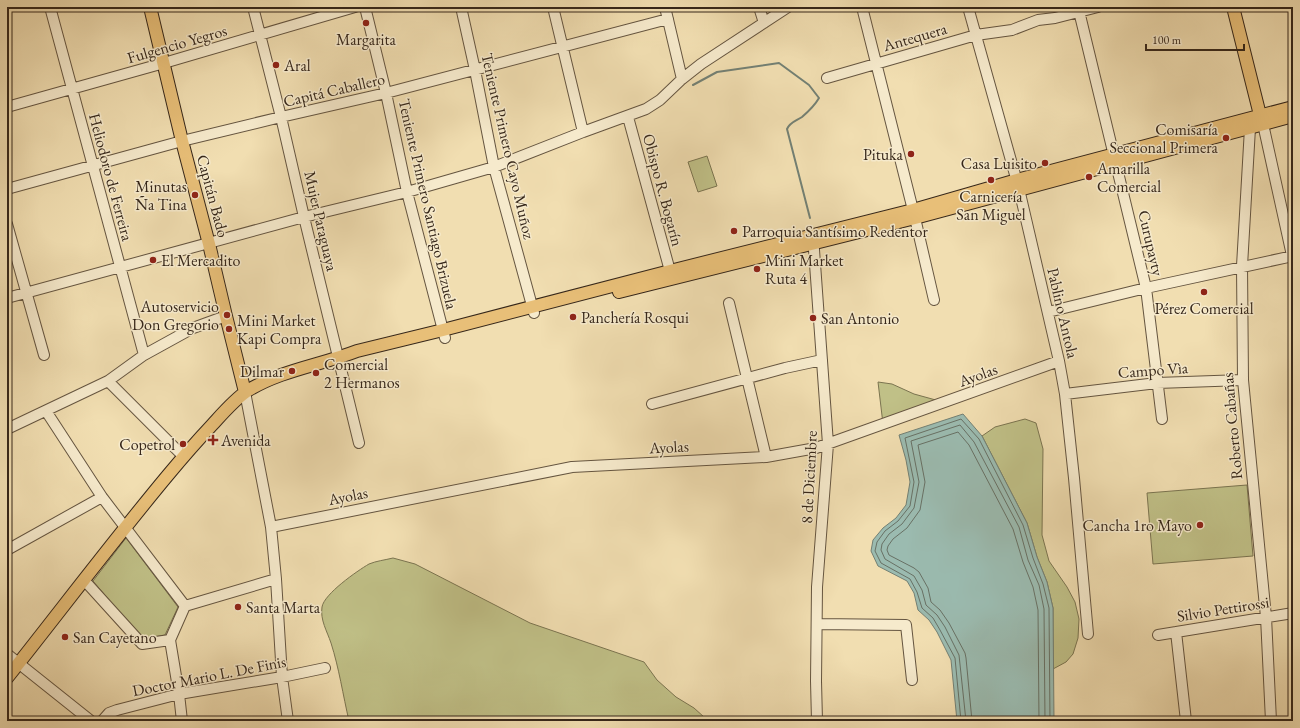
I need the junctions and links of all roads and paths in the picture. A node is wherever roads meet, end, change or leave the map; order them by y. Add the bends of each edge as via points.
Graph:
1 (50, 7) edge
2 (150, 7) edge
3 (254, 7) edge
4 (355, 7) edge
5 (365, 7) edge
6 (461, 7) edge
7 (553, 7) edge
8 (665, 7) edge
9 (759, 7) edge
10 (788, 7) edge
11 (862, 7) edge
12 (968, 7) edge
13 (1098, 7) edge
14 (1233, 7) edge
15 (1077, 9) edge
16 (668, 19) junction
17 (764, 23) junction
18 (260, 35) junction
19 (976, 35) junction
20 (563, 48) junction
21 (164, 63) junction
22 (876, 63) junction
23 (475, 70) junction
24 (682, 78) junction
25 (827, 78) dead end
26 (72, 89) junction
27 (386, 93) junction
28 (7, 107) edge
29 (1293, 107) edge
30 (1293, 116) edge
31 (281, 117) junction
32 (628, 117) junction
33 (1262, 120) junction
34 (1250, 128) junction
35 (583, 132) junction
36 (182, 142) junction
37 (1115, 158) junction
38 (93, 166) junction
39 (494, 167) junction
40 (1018, 184) junction
41 (7, 189) edge
42 (407, 192) junction
43 (914, 214) junction
44 (304, 218) junction
45 (7, 224) edge
46 (814, 239) junction
47 (209, 244) junction
48 (1293, 258) edge
49 (1242, 266) junction
50 (120, 267) junction
51 (670, 271) junction
52 (1146, 288) junction
53 (25, 293) junction
54 (7, 298) edge
55 (934, 300) dead end
56 (729, 303) dead end
57 (533, 310) junction
58 (1048, 312) junction
59 (226, 316) junction
60 (444, 334) junction
61 (44, 355) dead end
62 (144, 355) junction
63 (342, 357) junction
64 (822, 360) junction
65 (1060, 361) junction
66 (748, 379) junction
67 (1244, 380) junction
68 (108, 381) junction
69 (1157, 383) junction
70 (245, 392) junction
71 (1065, 394) junction
72 (652, 404) dead end
73 (46, 411) junction
74 (1162, 419) dead end
75 (7, 429) edge
76 (359, 443) dead end
77 (828, 444) junction
78 (184, 456) junction
79 (766, 457) junction
80 (102, 497) junction
81 (271, 527) junction
82 (125, 528) junction
83 (7, 550) edge
84 (276, 579) junction
85 (84, 580) junction
86 (185, 606) junction
87 (1293, 613) edge
88 (1266, 617) junction
89 (817, 624) junction
90 (1176, 632) junction
91 (1088, 634) dead end
92 (1158, 635) dead end
93 (170, 640) junction
94 (7, 654) edge
95 (18, 664) junction
96 (325, 668) dead end
97 (282, 677) junction
98 (7, 678) edge
99 (912, 680) dead end
100 (179, 694) junction
101 (91, 721) edge
102 (102, 721) edge
103 (182, 721) edge
104 (288, 721) edge
105 (817, 721) edge
106 (1186, 721) edge
107 (1272, 721) edge

1 - 26 street, Heliodoro de Ferreira
2 - 21 main road, Capitán Bado
3 - 18 street, Mujer Paraguaya
4 - 18 street, Fulgencio Yegros
5 - 27 street, Teniente Primero Santiago Brizuela
6 - 23 street, Teniente Primero Cayo Muñoz
7 - 20 street
8 - 16 street
9 - 17 street
10 - 17 street
11 - 22 street
12 - 19 street, Pablino Antola
13 - 15 street, Antequera
14 - 33 main road
15 - 19 street, Antequera via 1012,30
15 - 37 street, Curupayty
16 - 20 street, Capitá Caballero
16 - 24 street
17 - 24 street
18 - 21 street, Fulgencio Yegros
18 - 31 street, Mujer Paraguaya
19 - 22 street, Antequera
19 - 40 street, Pablino Antola
20 - 23 street, Capitá Caballero
20 - 35 street
21 - 26 street, Fulgencio Yegros
21 - 36 main road, Capitán Bado
22 - 25 street, Antequera
22 - 43 street
23 - 27 street, Capitá Caballero
23 - 39 street, Teniente Primero Cayo Muñoz
24 - 32 street via 660,100
26 - 28 street, Fulgencio Yegros
26 - 38 street, Heliodoro de Ferreira
27 - 31 street, Capitá Caballero
27 - 42 street, Teniente Primero Santiago Brizuela
29 - 33 main road
30 - 33 main road
31 - 36 street, Capitá Caballero
31 - 44 street, Mujer Paraguaya
32 - 35 street
32 - 51 street, Obispo R. Bogarín
33 - 34 main road
33 - 37 main road
33 - 48 street
34 - 37 main road
34 - 49 street, Roberto Cabañas
35 - 39 street
36 - 38 street, Capitá Caballero
36 - 47 main road, Capitán Bado
37 - 40 main road
37 - 52 street, Curupayty
38 - 41 street, Capitá Caballero
38 - 50 street, Heliodoro de Ferreira
39 - 42 street
39 - 57 street, Teniente Primero Cayo Muñoz
40 - 43 main road
40 - 58 street, Pablino Antola
42 - 44 street
42 - 60 street, Teniente Primero Santiago Brizuela
43 - 46 main road
43 - 55 street
44 - 47 street
44 - 63 street, Mujer Paraguaya
45 - 53 street
46 - 51 main road
46 - 57 main road
46 - 64 street, 8 de Diciembre
47 - 50 street
47 - 59 main road, Capitán Bado
48 - 49 street
49 - 52 street
49 - 67 street, Roberto Cabañas
50 - 53 street
50 - 62 street, Heliodoro de Ferreira
51 - 57 main road
52 - 58 street
52 - 69 street, Curupayty
53 - 54 street
53 - 61 street
56 - 66 street
57 - 60 main road
58 - 65 street, Pablino Antola
59 - 62 street via 193,328
59 - 70 main road, Capitán Bado
60 - 63 main road
62 - 68 street
63 - 70 main road via 276,376
63 - 76 street, Mujer Paraguaya
64 - 66 street
64 - 77 street, 8 de Diciembre
65 - 71 street, Pablino Antola
65 - 77 street, Ayolas
66 - 72 street
66 - 79 street
67 - 69 street, Campo Vìa
67 - 88 street, Roberto Cabañas
68 - 73 street
68 - 78 street
69 - 71 street, Campo Vìa
69 - 74 street, Curupayty
70 - 78 main road
70 - 81 street
71 - 91 street, Pablino Antola
73 - 75 street
73 - 80 street
77 - 79 street, Ayolas
77 - 89 street, 8 de Diciembre via 817,587
78 - 82 main road
79 - 81 street, Ayolas via 572,467
80 - 82 street
80 - 83 street
81 - 84 street
82 - 85 main road
82 - 86 street
84 - 86 street
84 - 97 street
85 - 93 street via 142,644
85 - 95 main road
86 - 93 street
87 - 88 street, Silvio Pettirossi
88 - 90 street, Silvio Pettirossi
88 - 107 street, Roberto Cabañas
89 - 99 street via 906,625
89 - 105 street, 8 de Diciembre
90 - 92 street, Silvio Pettirossi
90 - 106 street
93 - 100 street
94 - 95 street
95 - 98 main road
95 - 101 street
96 - 97 street, Doctor Mario L. De Finis
97 - 100 street, Doctor Mario L. De Finis
97 - 104 street
100 - 102 street, Doctor Mario L. De Finis via 117,710 109,713
100 - 103 street

